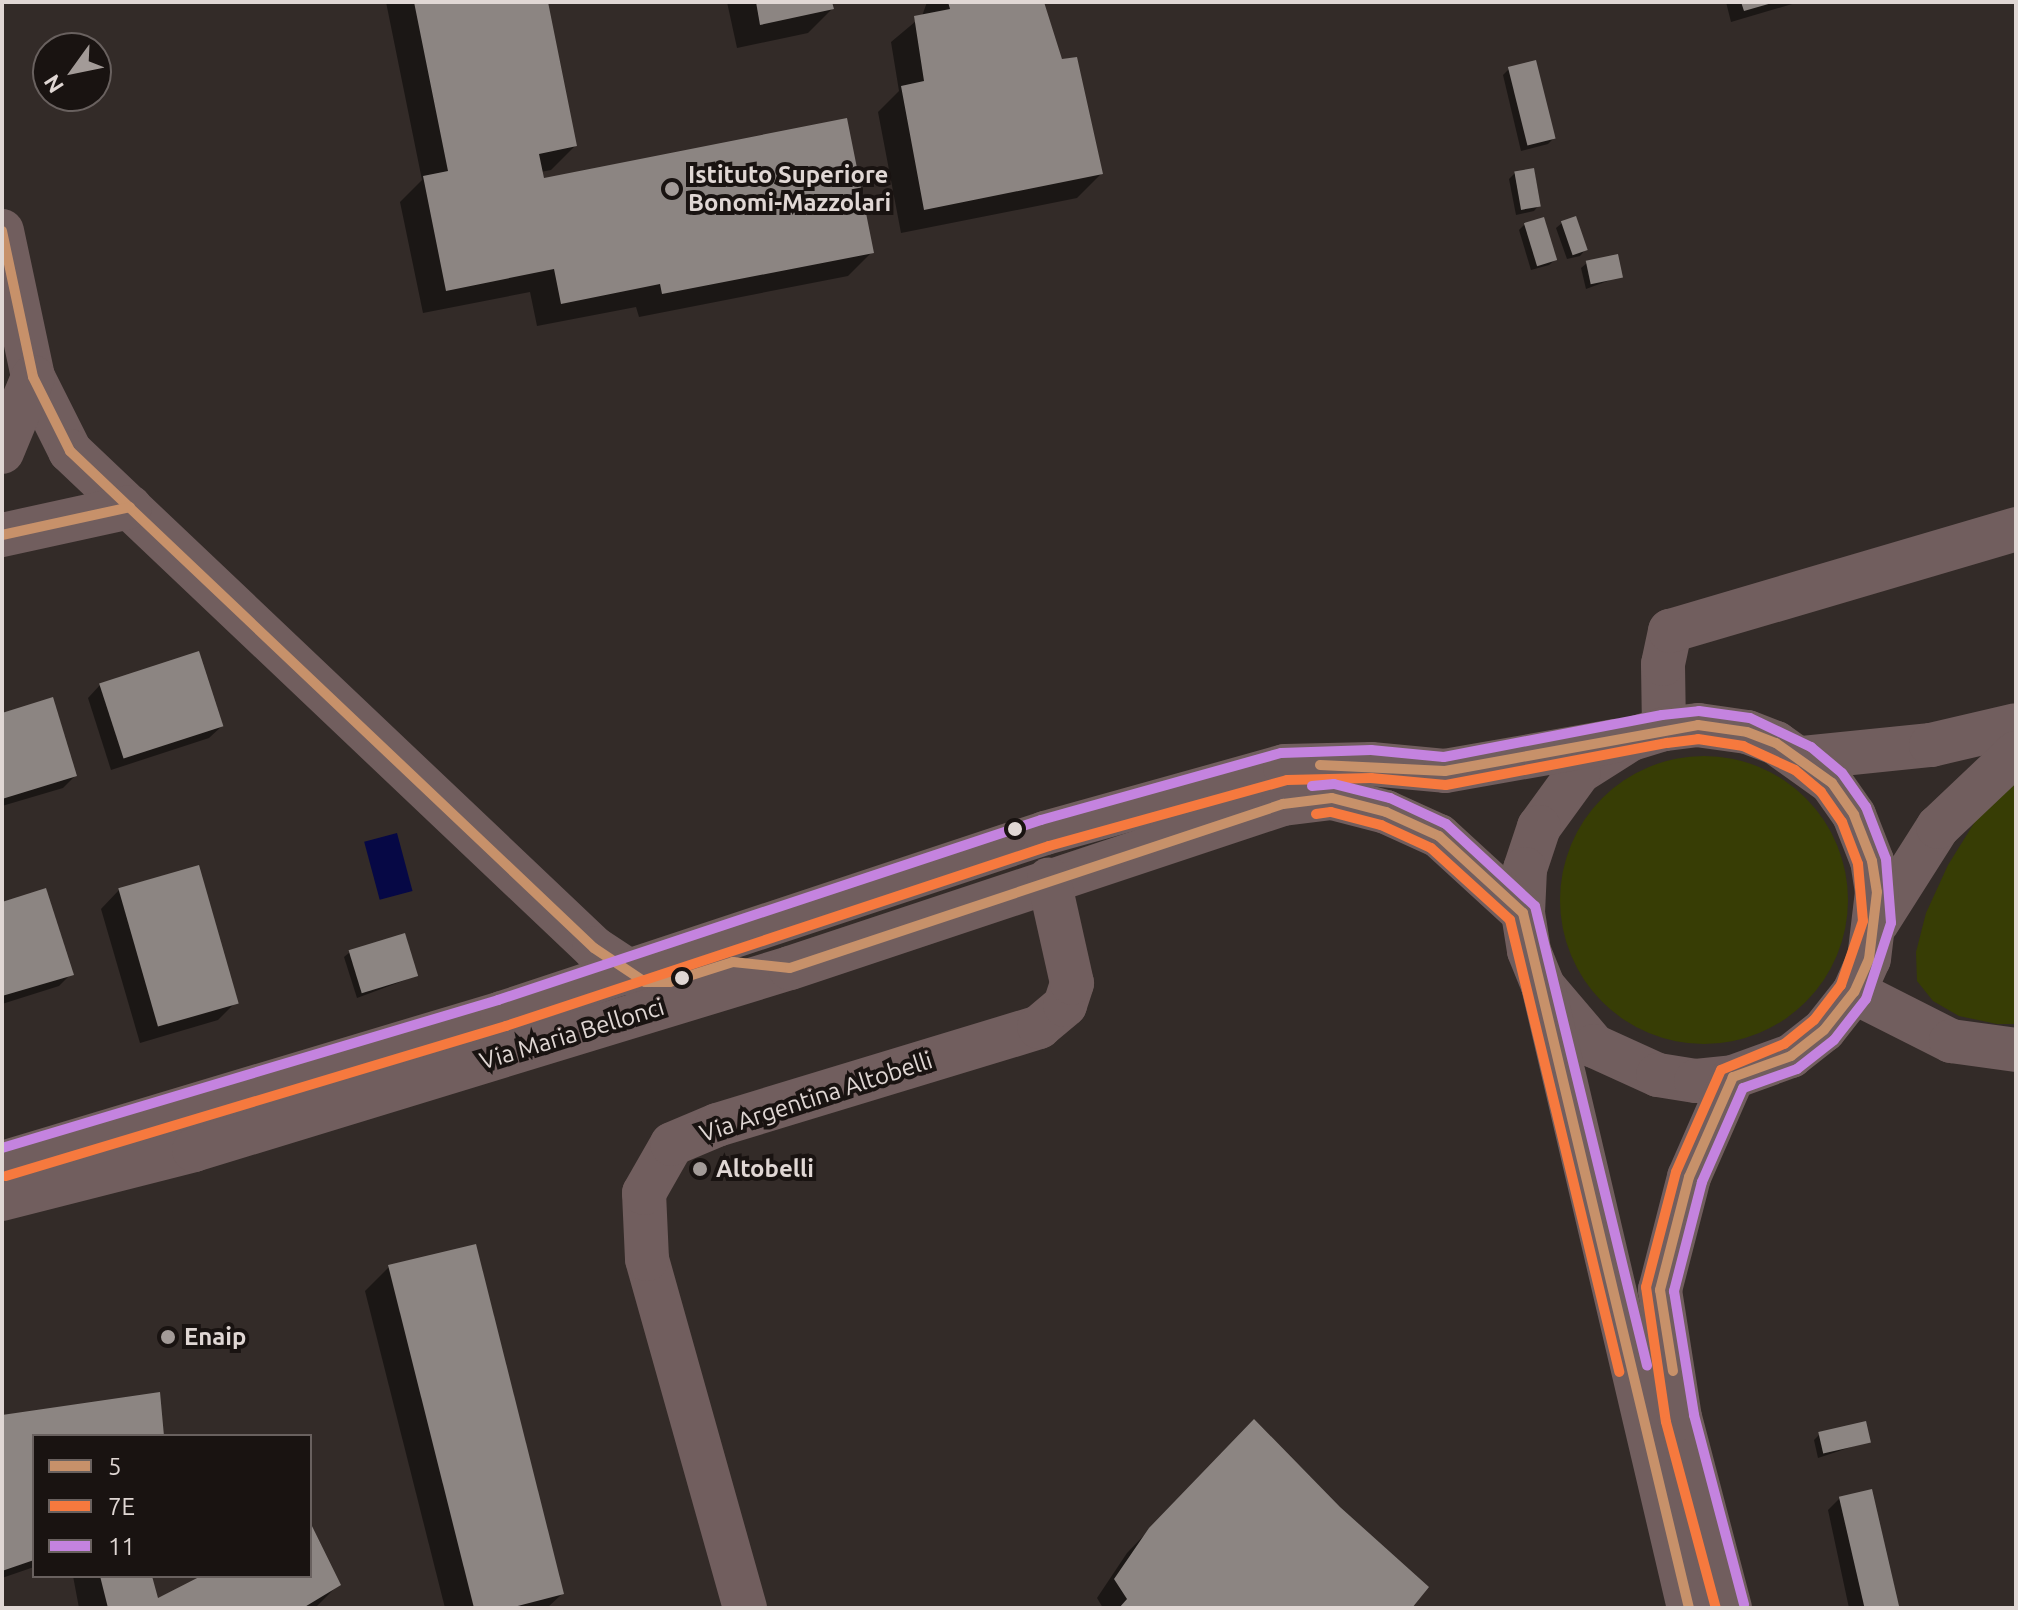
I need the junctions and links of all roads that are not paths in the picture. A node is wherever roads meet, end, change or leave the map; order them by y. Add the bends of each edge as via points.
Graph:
1 (2, 231) edge
2 (33, 377) junction
3 (2, 452) edge
4 (130, 507) junction
5 (2016, 529) edge
6 (2, 535) edge
7 (2016, 725) edge
8 (1647, 734) junction
9 (2016, 753) edge
10 (1803, 758) junction
11 (1049, 880) junction
12 (1523, 913) junction
13 (1877, 923) junction
14 (790, 968) junction
15 (624, 972) junction
16 (1543, 986) junction
17 (1854, 992) junction
18 (2016, 1050) edge
19 (1733, 1077) junction
20 (2, 1163) edge
21 (2, 1199) edge
22 (745, 1608) edge
23 (1689, 1608) edge
24 (1730, 1608) edge

1 - 2 street
2 - 3 street
2 - 4 street via 70,451
4 - 6 street
4 - 15 street
5 - 8 street via 1670,631
7 - 10 street via 1931,745
8 - 10 street, Via Maria Bellonci via 1698,725 1747,732
8 - 12 street via 1579,772 1556,798 1525,869
8 - 15 street, Via Maria Bellonci via 1445,771 1371,764 1285,766 1045,833
9 - 13 street via 1938,827
10 - 13 street via 1832,783 1854,815 1872,861
11 - 12 street, Via Maria Bellonci via 1283,804 1332,798 1386,812 1439,836
11 - 14 street, Via Maria Bellonci
11 - 22 street, Via Argentina Altobelli via 1072,983 1065,1005 1039,1027 717,1125 672,1144 644,1193 647,1259
12 - 16 street via 1529,951
13 - 17 street
14 - 15 street via 733,962 661,984
14 - 21 street, Via Maria Bellonci via 194,1150
15 - 20 street, Via Maria Bellonci
16 - 19 street via 1594,1046 1625,1064 1696,1081
16 - 23 street
17 - 18 street via 1951,1041
17 - 19 street via 1824,1030 1791,1056
19 - 24 street via 1689,1177 1660,1290 1680,1418

